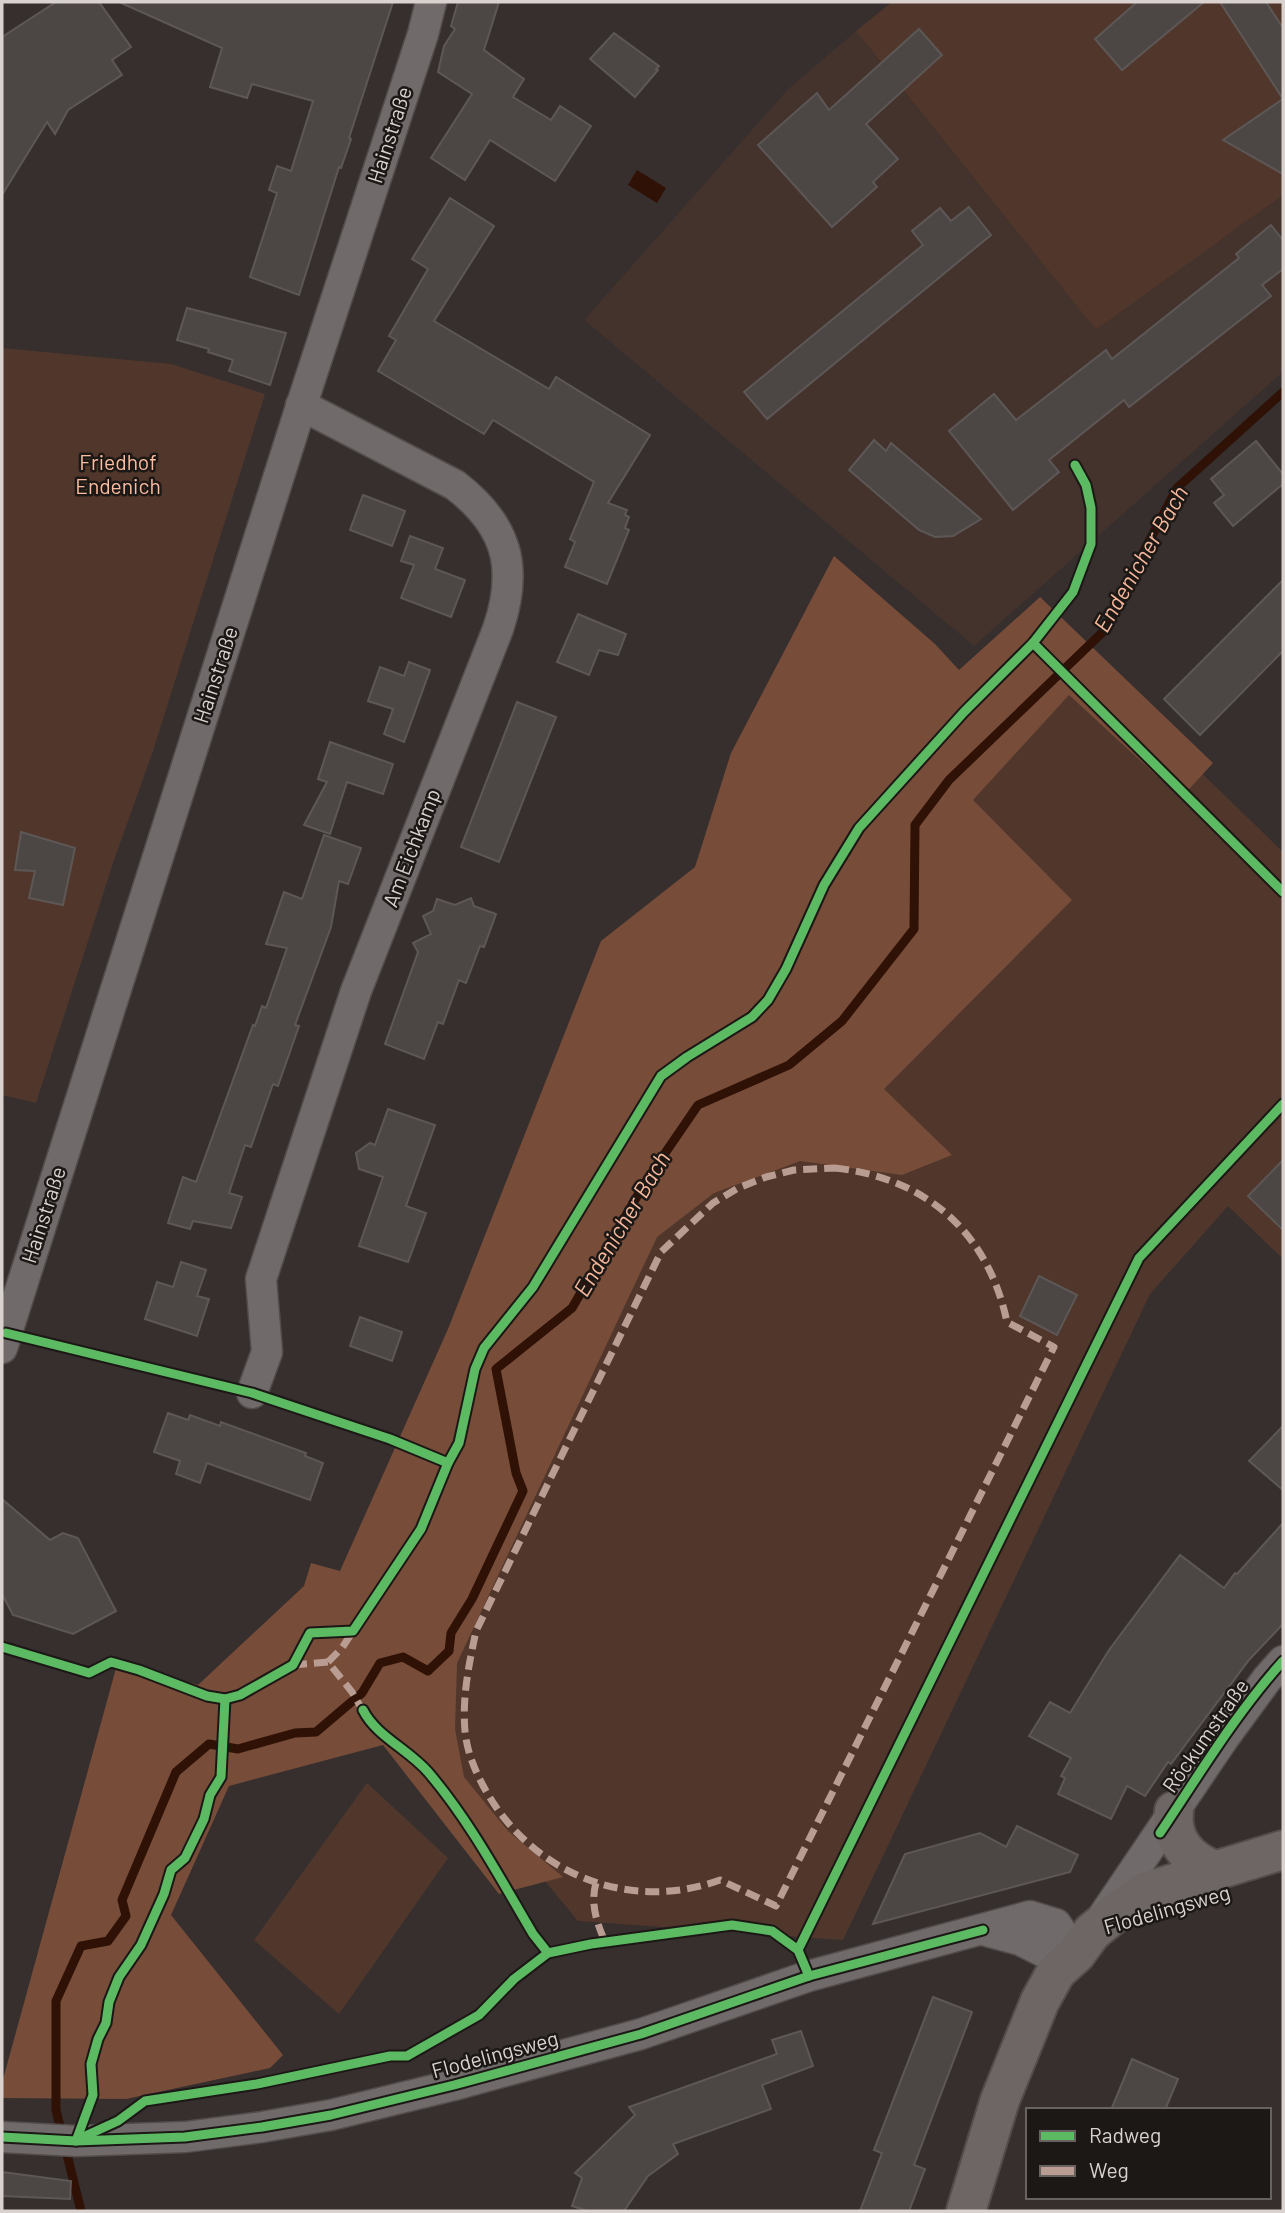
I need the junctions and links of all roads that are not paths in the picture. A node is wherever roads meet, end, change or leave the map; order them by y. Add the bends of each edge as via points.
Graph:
1 (431, 2) edge
2 (301, 405) junction
3 (2, 1348) edge
4 (252, 1393) dead end
5 (1283, 1661) edge
6 (1174, 1811) junction
7 (1283, 1850) edge
8 (1215, 1870) junction
9 (1283, 1876) edge
10 (1084, 1943) junction
11 (2, 2137) edge
12 (967, 2211) edge

1 - 2 street, Hainstraße
2 - 3 street, Hainstraße
2 - 4 street, Am Eichkamp via 455,485 477,502 498,532 508,596 356,991 261,1279 267,1352
5 - 6 street, Röckumstraße
6 - 8 street via 1172,1826 1187,1854
6 - 10 street, Röckumstraße
7 - 8 street, Flodelingsweg
8 - 10 street, Flodelingsweg via 1146,1892
9 - 10 street, Flodelingsweg
10 - 11 street, Flodelingsweg via 1050,1955 1020,1940 983,1930 809,1976 641,2034 331,2115 185,2137
10 - 12 street, Röckumstraße via 1056,1972 1040,2001 1000,2100

